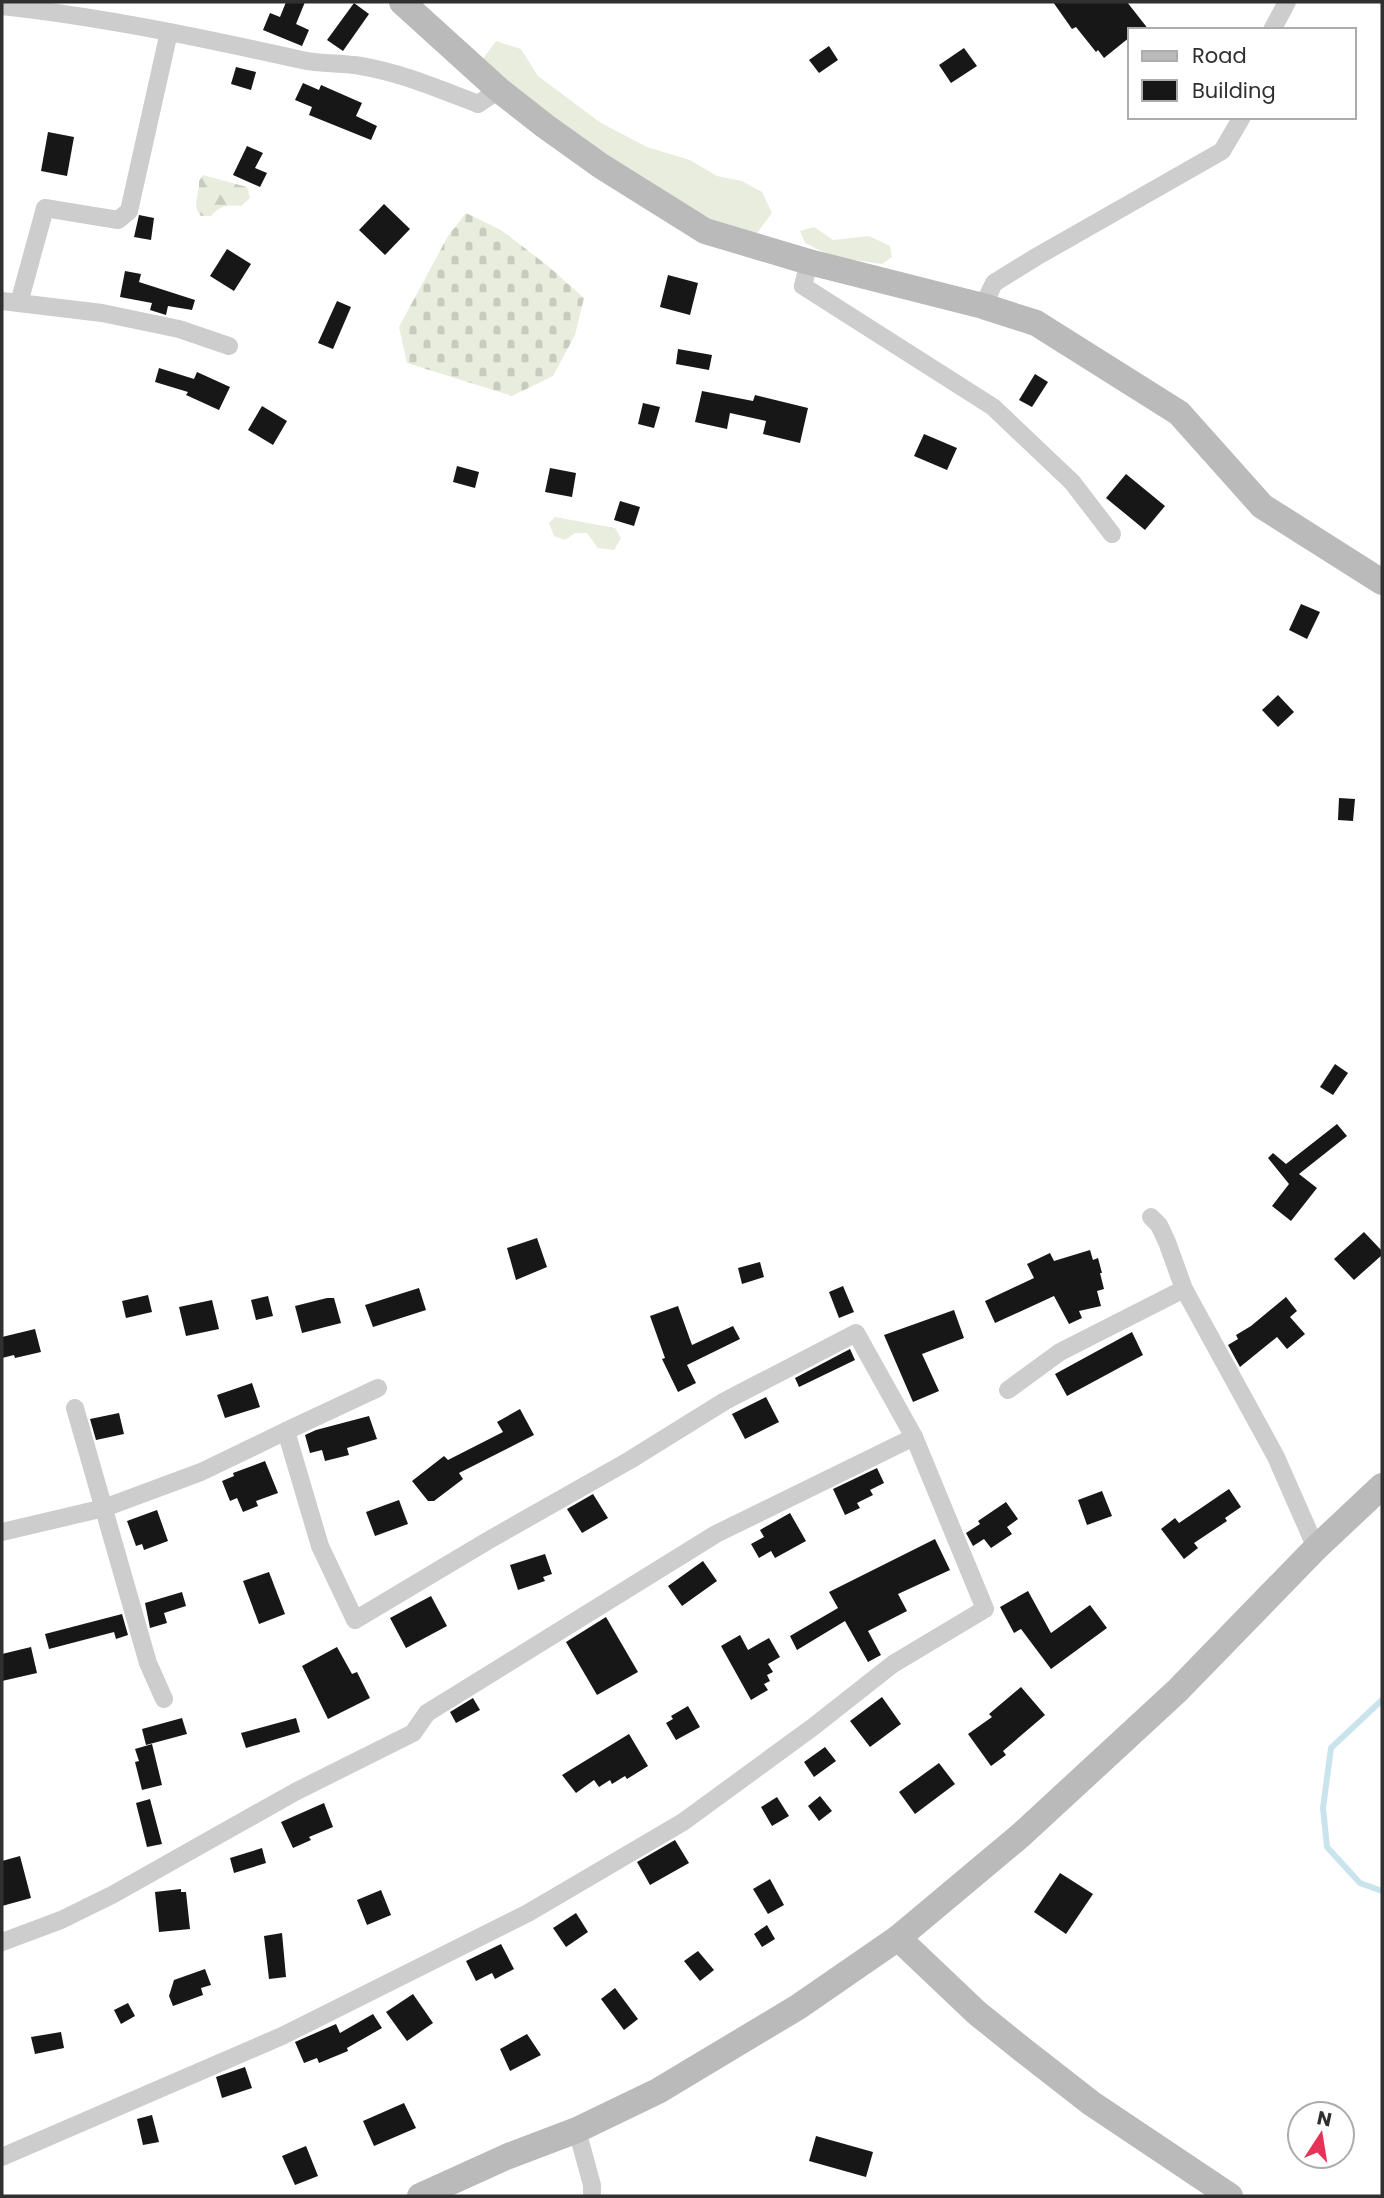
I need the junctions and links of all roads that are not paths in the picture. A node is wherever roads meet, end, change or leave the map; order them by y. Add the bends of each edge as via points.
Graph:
1 (402, 2) edge
2 (1287, 2) edge
3 (2, 6) edge
4 (1273, 28) edge
5 (169, 32) junction
6 (499, 90) junction
7 (1241, 119) edge
8 (809, 262) junction
9 (10, 302) edge
10 (984, 306) junction
11 (229, 346) dead end
12 (1112, 534) dead end
13 (1382, 582) edge
14 (1152, 1217) dead end
15 (1184, 1289) junction
16 (378, 1388) dead end
17 (1008, 1390) dead end
18 (75, 1408) dead end
19 (286, 1431) junction
20 (914, 1437) junction
21 (1382, 1486) edge
22 (104, 1508) junction
23 (2, 1532) edge
24 (1316, 1548) junction
25 (164, 1699) dead end
26 (898, 1938) junction
27 (2, 1942) edge
28 (577, 2130) junction
29 (4, 2152) edge
30 (420, 2196) edge
31 (592, 2196) edge
32 (1230, 2196) edge

1 - 6 street
2 - 4 street
3 - 5 street
5 - 6 street via 402,75 478,104
5 - 9 street via 129,211 118,220 45,208
6 - 8 street via 601,166 705,231
7 - 10 street via 1222,151 994,283
8 - 10 street
8 - 12 street via 803,286 993,407 1072,482
9 - 11 street via 102,313 179,329
10 - 13 street via 1036,323 1179,413 1262,506
14 - 15 street via 1167,1241
15 - 17 street via 1060,1352
15 - 24 street via 1276,1457
16 - 19 street
18 - 22 street
19 - 20 street via 320,1546 355,1620 725,1401 856,1333
19 - 22 street via 201,1472
20 - 27 street via 716,1534 427,1713 413,1733 295,1792 112,1895
20 - 29 street via 985,1609 892,1664 683,1822 528,1913 282,2035
21 - 24 street
22 - 23 street
22 - 25 street via 148,1663
24 - 26 street via 1177,1691 1021,1835
26 - 28 street via 798,2007 658,2091
26 - 32 street via 978,2013 1052,2073
28 - 30 street
28 - 31 street

